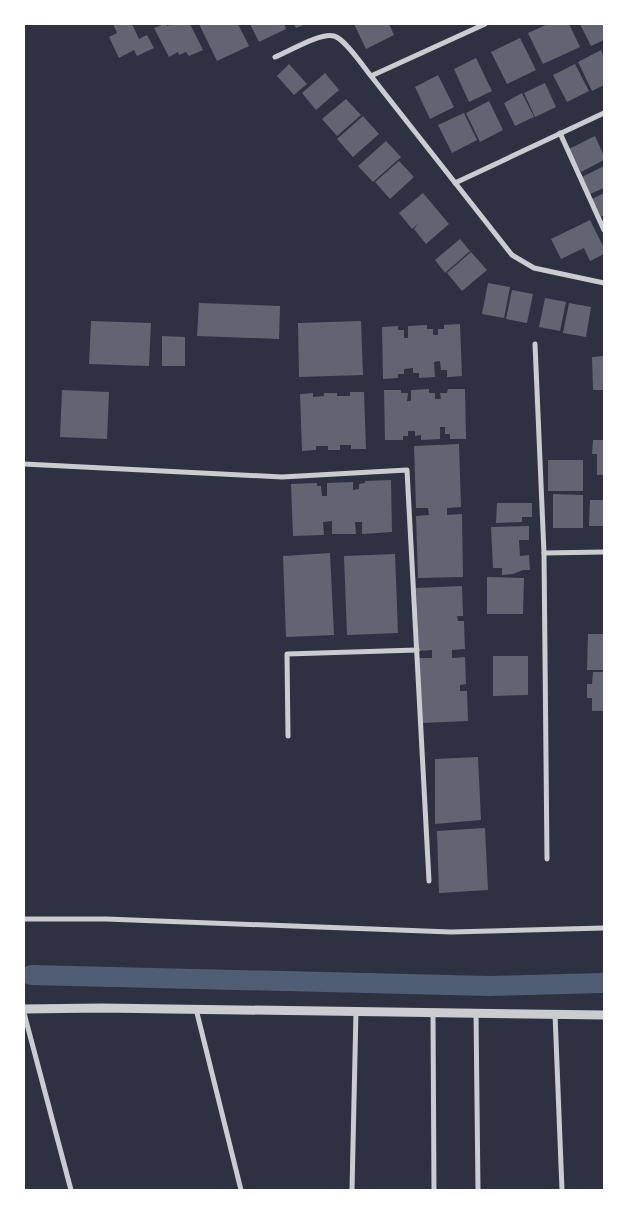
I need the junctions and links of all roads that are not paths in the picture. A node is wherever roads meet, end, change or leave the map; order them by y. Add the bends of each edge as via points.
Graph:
1 (485, 24) edge
2 (275, 58) dead end
3 (371, 76) junction
4 (604, 113) edge
5 (560, 133) junction
6 (455, 183) junction
7 (604, 230) edge
8 (604, 283) edge
9 (536, 344) dead end
10 (24, 464) edge
11 (604, 552) edge
12 (544, 553) junction
13 (416, 650) junction
14 (288, 736) dead end
15 (547, 859) dead end
16 (429, 881) dead end
17 (24, 919) edge
18 (604, 928) edge
19 (196, 1009) junction
20 (24, 1011) edge
21 (356, 1011) junction
22 (433, 1012) junction
23 (476, 1013) junction
24 (555, 1014) junction
25 (604, 1015) edge
26 (71, 1190) edge
27 (242, 1190) edge
28 (352, 1190) edge
29 (434, 1190) edge
30 (478, 1190) edge
31 (562, 1190) edge

1 - 3 street
2 - 3 street via 324,36 334,36 343,42
3 - 6 street
4 - 5 street
5 - 6 street
5 - 7 street
6 - 8 street via 512,255 534,268
9 - 12 street
10 - 13 street via 282,476 407,470
11 - 12 street
12 - 15 street
13 - 14 street via 287,654
13 - 16 street
17 - 18 street via 451,932
19 - 20 street
19 - 21 street
19 - 27 street
20 - 26 street
21 - 22 street
21 - 28 street
22 - 23 street
22 - 29 street
23 - 24 street
23 - 30 street
24 - 25 street
24 - 31 street

